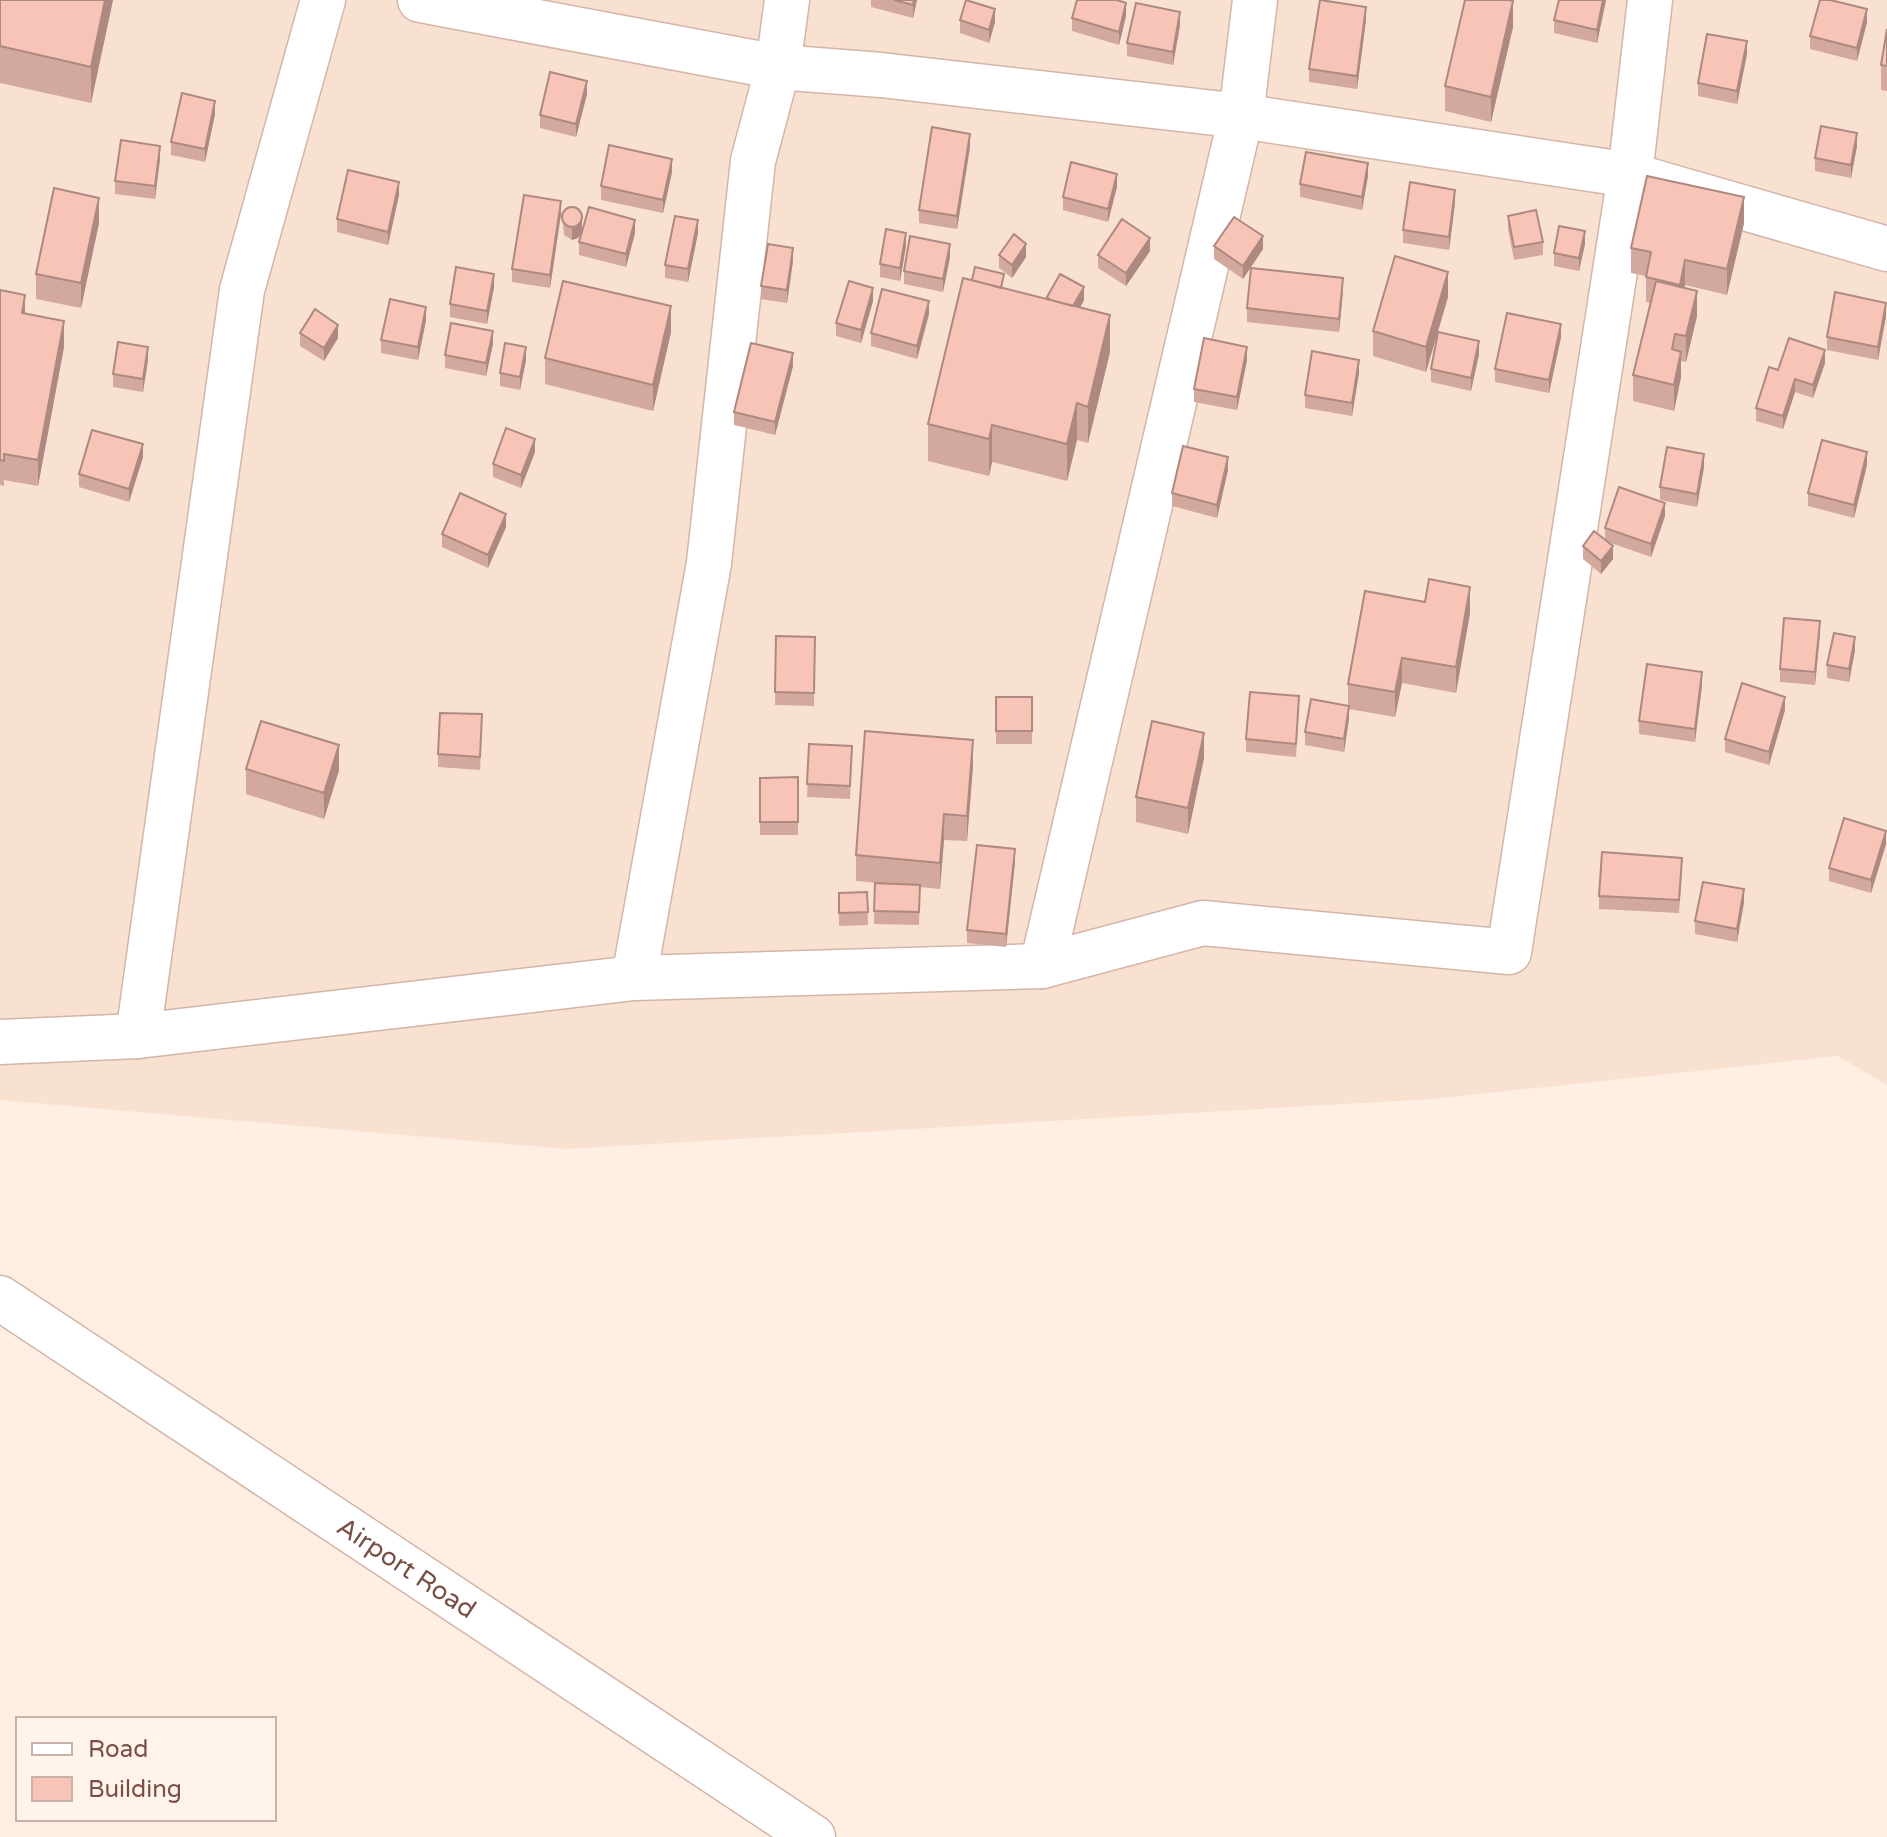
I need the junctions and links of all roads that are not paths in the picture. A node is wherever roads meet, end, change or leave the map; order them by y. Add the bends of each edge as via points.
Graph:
1 (323, 0) edge
2 (420, 0) edge
3 (787, 0) edge
4 (1255, 0) edge
5 (1650, 0) edge
6 (778, 67) junction
7 (1241, 116) junction
8 (1630, 175) junction
9 (1887, 249) edge
10 (1042, 966) junction
11 (634, 978) junction
12 (138, 1036) junction
13 (0, 1042) edge
14 (0, 1298) edge
15 (813, 1837) edge

1 - 12 street via 242,290
2 - 6 street
3 - 6 street
4 - 7 street
5 - 8 street
6 - 7 street
6 - 11 street via 753,161 709,563
7 - 8 street
7 - 10 street
8 - 9 street
8 - 10 street via 1509,952 1203,923
10 - 11 street
11 - 12 street
12 - 13 street
14 - 15 street, Airport Road

